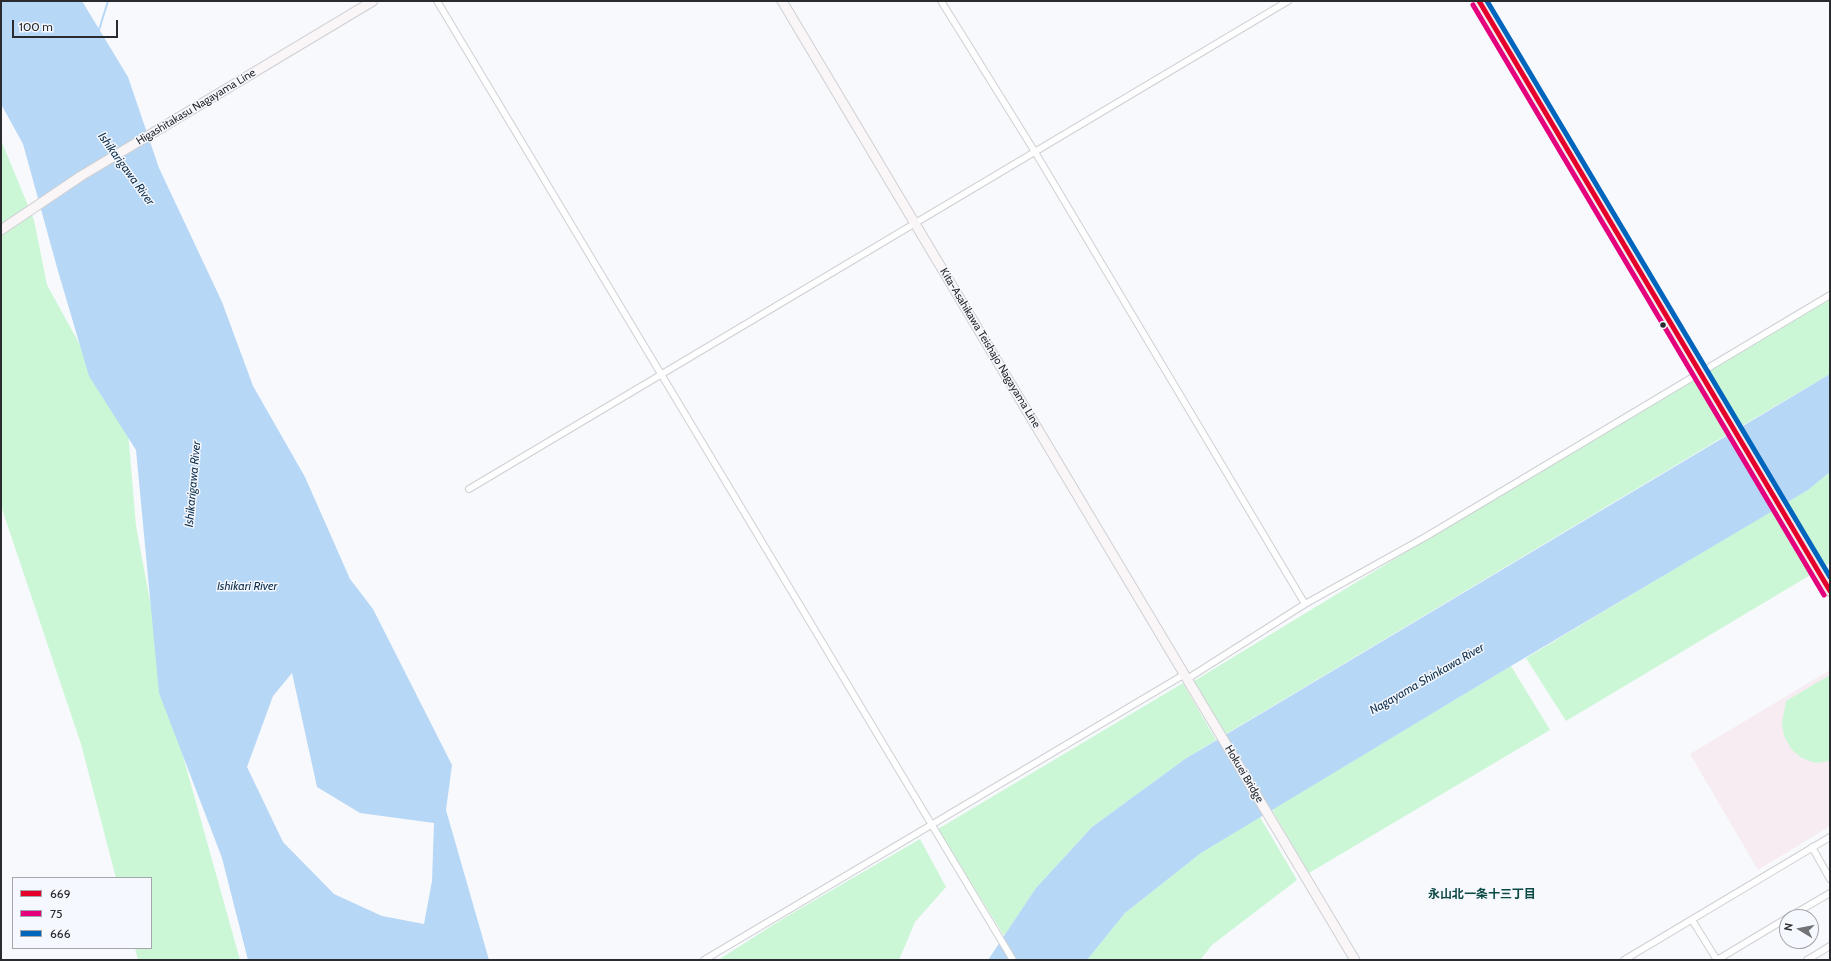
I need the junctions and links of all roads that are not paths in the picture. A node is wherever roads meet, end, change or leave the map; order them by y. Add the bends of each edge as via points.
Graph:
1 (373, 1) edge
2 (437, 1) edge
3 (782, 1) edge
4 (941, 1) edge
5 (1288, 1) edge
6 (1478, 1) edge
7 (1035, 152) junction
8 (916, 224) junction
9 (1, 230) edge
10 (1830, 295) edge
11 (1700, 372) junction
12 (660, 376) junction
13 (469, 489) dead end
14 (1830, 591) edge
15 (1305, 604) junction
16 (1186, 677) junction
17 (1197, 696) joint
18 (931, 826) junction
19 (1830, 837) edge
20 (1812, 848) junction
21 (1830, 879) edge
22 (1830, 893) edge
23 (1803, 909) edge
24 (1692, 920) junction
25 (1779, 923) edge
26 (1830, 946) edge
27 (704, 960) edge
28 (1013, 960) edge
29 (1355, 960) edge
30 (1624, 960) edge
31 (1717, 960) edge
32 (1808, 960) edge

1 - 9 main road, Higashitakasu Nagayama Line via 81,176
2 - 12 street
3 - 8 main road, Kita-Asahikawa Teishajo Nagayama Line
4 - 7 street
5 - 7 street
6 - 11 highway
7 - 8 street
7 - 15 street
8 - 12 street
8 - 16 main road, Kita-Asahikawa Teishajo Nagayama Line
10 - 11 street
11 - 14 highway
11 - 15 street via 1427,536
12 - 13 street
12 - 18 street
15 - 16 street
16 - 17 main road, Kita-Asahikawa Teishajo Nagayama Line
16 - 18 street
17 - 29 main road, Hokuei Bridge
18 - 27 street
18 - 28 street
19 - 20 street
20 - 21 street
20 - 24 street
22 - 23 street
24 - 30 street
24 - 31 street
25 - 31 street
26 - 32 street

